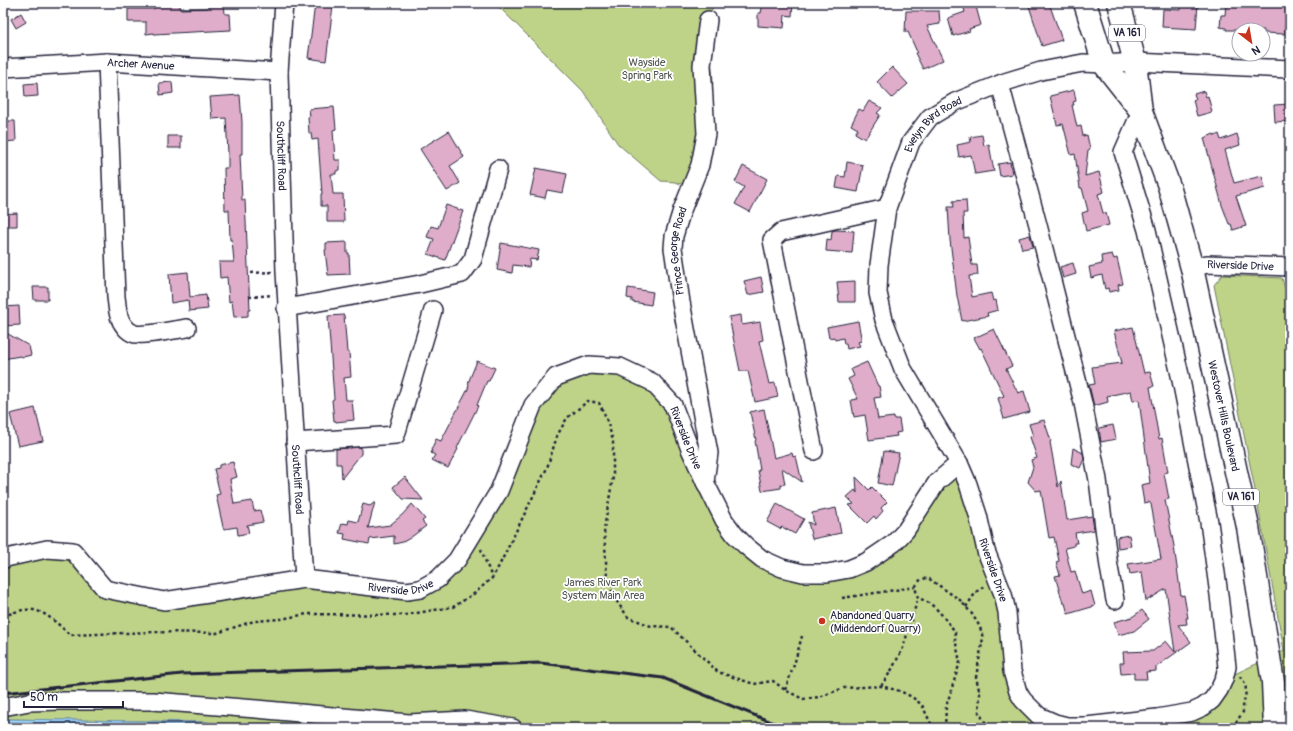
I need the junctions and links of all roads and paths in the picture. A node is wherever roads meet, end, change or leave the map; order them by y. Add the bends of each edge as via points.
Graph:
1 (284, 3) edge
2 (1085, 3) edge
3 (1119, 3) edge
4 (708, 20) dead end
5 (107, 62) junction
6 (1135, 62) junction
7 (1104, 64) junction
8 (3, 68) edge
9 (1290, 69) edge
10 (279, 72) junction
11 (1000, 84) junction
12 (1141, 111) junction
13 (498, 169) dead end
14 (887, 208) junction
15 (1290, 267) edge
16 (1192, 268) junction
17 (271, 272) dead end
18 (250, 273) dead end
19 (273, 295) dead end
20 (249, 297) dead end
21 (286, 308) junction
22 (433, 310) dead end
23 (187, 328) dead end
24 (588, 401) dead end
25 (295, 442) junction
26 (814, 451) dead end
27 (959, 463) junction
28 (705, 482) junction
29 (472, 534) junction
30 (3, 560) edge
31 (996, 577) junction
32 (492, 578) dead end
33 (304, 579) junction
34 (915, 587) junction
35 (842, 598) dead end
36 (918, 598) junction
37 (1115, 600) dead end
38 (966, 606) junction
39 (802, 636) dead end
40 (1226, 673) junction
41 (881, 686) junction
42 (785, 690) junction
43 (3, 707) edge
44 (513, 728) edge
45 (933, 728) edge
46 (945, 728) edge
47 (989, 728) edge
48 (1232, 728) edge
49 (1275, 728) edge

1 - 10 street, Southcliff Road
2 - 7 main road, Westover Hills Boulevard / VA 161
3 - 6 main road, Westover Hills Boulevard / VA 161
4 - 28 street, Prince George Road via 702,65 706,134 700,165 682,210 673,248 709,453
5 - 8 street, Archer Avenue
5 - 10 street, Archer Avenue
5 - 23 street via 116,297 119,315 123,324 134,334
6 - 7 street, Evelyn Byrd Road
6 - 9 street, Evelyn Byrd Road
6 - 12 main road, Westover Hills Boulevard / VA 161
7 - 11 street, Evelyn Byrd Road via 1083,63 1041,71
7 - 12 main road, Westover Hills Boulevard / VA 161
10 - 21 street, Southcliff Road
11 - 14 street, Evelyn Byrd Road via 955,102 930,117 911,142
11 - 37 street via 1083,403 1098,480
12 - 16 main road, Westover Hills Boulevard / VA 161 via 1169,186
12 - 40 street via 1123,152 1147,230 1180,375 1209,522
13 - 21 street via 473,259 462,274
14 - 26 street via 781,232 772,240
14 - 27 street, Evelyn Byrd Road via 878,293 884,320 903,369
15 - 16 street, Riverside Drive via 1206,264
16 - 49 main road, Westover Hills Boulevard / VA 161 via 1248,527 1273,682
17 - 18 path
19 - 20 path
21 - 25 street, Southcliff Road
22 - 25 street via 396,435
24 - 42 path via 599,403 613,440 613,477 604,529 607,578 615,599 628,617 651,626 671,627 718,672 754,684 773,681
25 - 33 street, Southcliff Road
27 - 28 street, Riverside Drive via 937,482 906,530 894,543 866,562 849,569 827,573 803,573 782,568 762,559 736,536
27 - 31 street, Riverside Drive via 973,499 986,551
28 - 29 street, Riverside Drive via 673,405 652,382 620,367 589,365 556,377 533,405 499,491
29 - 32 path
29 - 33 street, Riverside Drive via 457,560 438,579 420,590 407,591
30 - 33 street, Riverside Drive via 47,549 73,551 105,589 164,601
31 - 38 path via 976,592
31 - 40 street, Riverside Drive via 1007,612 1015,682 1023,700 1046,720 1067,726 1086,726 1192,712 1212,700
34 - 35 path
34 - 36 path
34 - 38 path via 921,578 928,578
36 - 41 path via 903,648
36 - 46 path via 927,600 943,614 956,631 955,639 960,662 946,707
38 - 47 path via 980,627 983,638 976,677 980,694 979,713
39 - 42 path
40 - 48 path via 1240,677 1245,685 1243,712
41 - 42 path via 844,688 819,697 802,699
41 - 45 path via 900,691 922,705
43 - 44 street via 29,702 153,701 409,723 465,720

